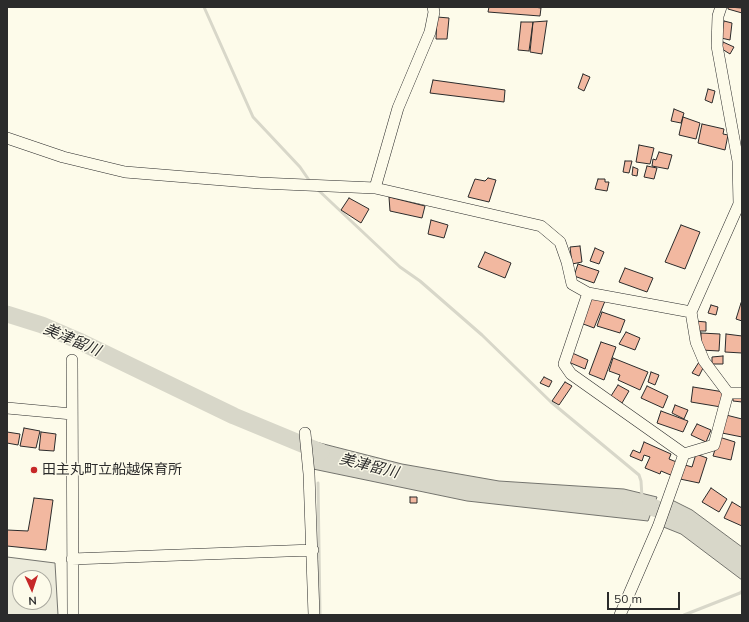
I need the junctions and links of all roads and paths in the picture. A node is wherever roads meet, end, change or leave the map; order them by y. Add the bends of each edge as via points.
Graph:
1 (433, 7) edge
2 (721, 7) edge
3 (7, 138) edge
4 (375, 188) junction
5 (740, 210) edge
6 (588, 293) junction
7 (691, 312) junction
8 (72, 360) dead end
9 (728, 393) junction
10 (742, 393) edge
11 (7, 408) edge
12 (72, 414) junction
13 (305, 433) dead end
14 (684, 454) junction
15 (313, 550) junction
16 (72, 560) junction
17 (73, 615) edge
18 (314, 615) edge
19 (620, 615) edge

1 - 4 street via 430,32 398,108
2 - 5 street via 718,16 717,46 738,161
3 - 4 street via 63,157 126,172 260,183
4 - 6 street via 541,226 560,242 572,284
5 - 7 street
6 - 7 street
6 - 14 street via 564,364 571,374
7 - 9 street via 696,342 704,361
8 - 12 street
9 - 10 street
9 - 14 street via 714,445
11 - 12 street
12 - 16 street
13 - 15 street
14 - 19 street via 658,527
15 - 16 street
15 - 18 street
16 - 17 street

